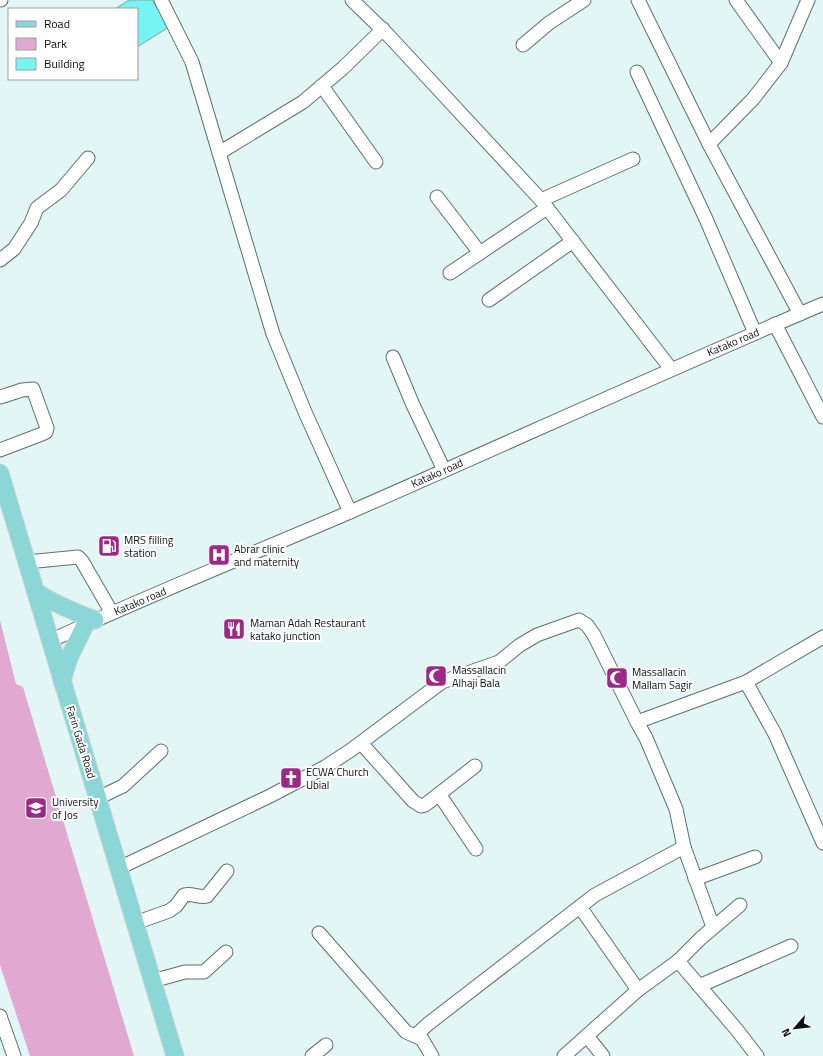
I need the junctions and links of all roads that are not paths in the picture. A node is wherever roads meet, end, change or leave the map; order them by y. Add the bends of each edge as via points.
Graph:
1 (162, 0) edge
2 (352, 0) edge
3 (584, 0) edge
4 (638, 0) edge
5 (736, 0) edge
6 (808, 0) edge
7 (383, 29) junction
8 (523, 45) dead end
9 (781, 63) junction
10 (637, 72) dead end
11 (322, 86) junction
12 (709, 144) junction
13 (220, 153) junction
14 (88, 158) dead end
15 (633, 159) dead end
16 (376, 162) dead end
17 (437, 197) dead end
18 (544, 204) junction
19 (573, 241) junction
20 (480, 252) junction
21 (0, 260) edge
22 (450, 273) dead end
23 (489, 300) dead end
24 (823, 304) edge
25 (800, 314) junction
26 (775, 324) junction
27 (755, 333) junction
28 (393, 357) dead end
29 (671, 369) junction
30 (0, 397) edge
31 (823, 417) edge
32 (0, 450) edge
33 (444, 470) junction
34 (0, 473) edge
35 (350, 512) junction
36 (27, 562) junction
37 (36, 592) junction
38 (112, 613) junction
39 (90, 622) junction
40 (823, 637) edge
41 (50, 640) junction
42 (62, 681) junction
43 (746, 682) junction
44 (637, 722) junction
45 (361, 743) junction
46 (161, 751) dead end
47 (475, 766) dead end
48 (439, 794) junction
49 (98, 798) junction
50 (823, 843) edge
51 (684, 847) junction
52 (476, 849) dead end
53 (755, 857) dead end
54 (119, 868) junction
55 (227, 871) dead end
56 (695, 879) junction
57 (740, 905) dead end
58 (580, 907) junction
59 (135, 923) junction
60 (713, 928) junction
61 (319, 933) dead end
62 (791, 946) dead end
63 (226, 952) dead end
64 (678, 961) junction
65 (152, 981) junction
66 (699, 986) junction
67 (638, 990) junction
68 (0, 1016) edge
69 (415, 1036) junction
70 (587, 1036) junction
71 (326, 1045) dead end
72 (14, 1056) edge
73 (175, 1056) edge
74 (312, 1056) edge
75 (432, 1056) edge
76 (564, 1056) edge
77 (604, 1056) edge
78 (757, 1056) edge

1 - 13 street via 192,62
2 - 7 street
3 - 8 street via 549,23
4 - 12 street
5 - 9 street
6 - 9 street
7 - 11 street
7 - 18 street
9 - 12 street via 753,99
10 - 27 street via 706,219
11 - 13 street via 302,102
11 - 16 street
12 - 25 street
13 - 35 street via 272,334
14 - 21 street via 61,190 37,208 14,250
15 - 18 street
17 - 20 street
18 - 19 street
18 - 20 street
19 - 23 street
19 - 29 street
20 - 22 street
24 - 25 street, Katako road
25 - 26 street, Katako road
26 - 27 street, Katako road
26 - 31 street
27 - 29 street, Katako road
28 - 33 street
29 - 33 street, Katako road
30 - 32 street via 33,389 46,432
33 - 35 street, Katako road
34 - 36 main road, Farin Gada Road
35 - 38 street, Katako road
36 - 37 main road, Farin Gada Road
36 - 38 street via 78,557
37 - 39 main road
37 - 41 main road, Farin Gada Road
38 - 39 street, Katako road
39 - 41 street, Katako road
39 - 42 main road via 69,658
40 - 43 street
41 - 42 main road, Farin Gada Road
42 - 49 main road, Farin Gada Road
43 - 44 street
43 - 50 street via 775,734
44 - 45 street via 594,636 587,625 579,620 537,634 499,662 442,682
44 - 51 street via 676,809
45 - 48 street via 412,801 421,806
45 - 54 street via 325,767 270,796
46 - 49 street via 123,786
47 - 48 street
48 - 52 street
49 - 54 main road, Farin Gada Road
51 - 56 street
51 - 58 street via 595,895
53 - 56 street
54 - 59 main road, Farin Gada Road
55 - 59 street via 206,896 184,895 169,911
56 - 60 street
57 - 60 street
58 - 67 street
58 - 69 street
59 - 65 main road, Farin Gada Road
60 - 64 street
61 - 69 street via 406,1032
62 - 66 street
63 - 65 street via 204,972 185,972
64 - 66 street
64 - 67 street
65 - 73 main road, Farin Gada Road
66 - 78 street
67 - 70 street
68 - 72 street
69 - 75 street via 422,1039
70 - 76 street
70 - 77 street
71 - 74 street

